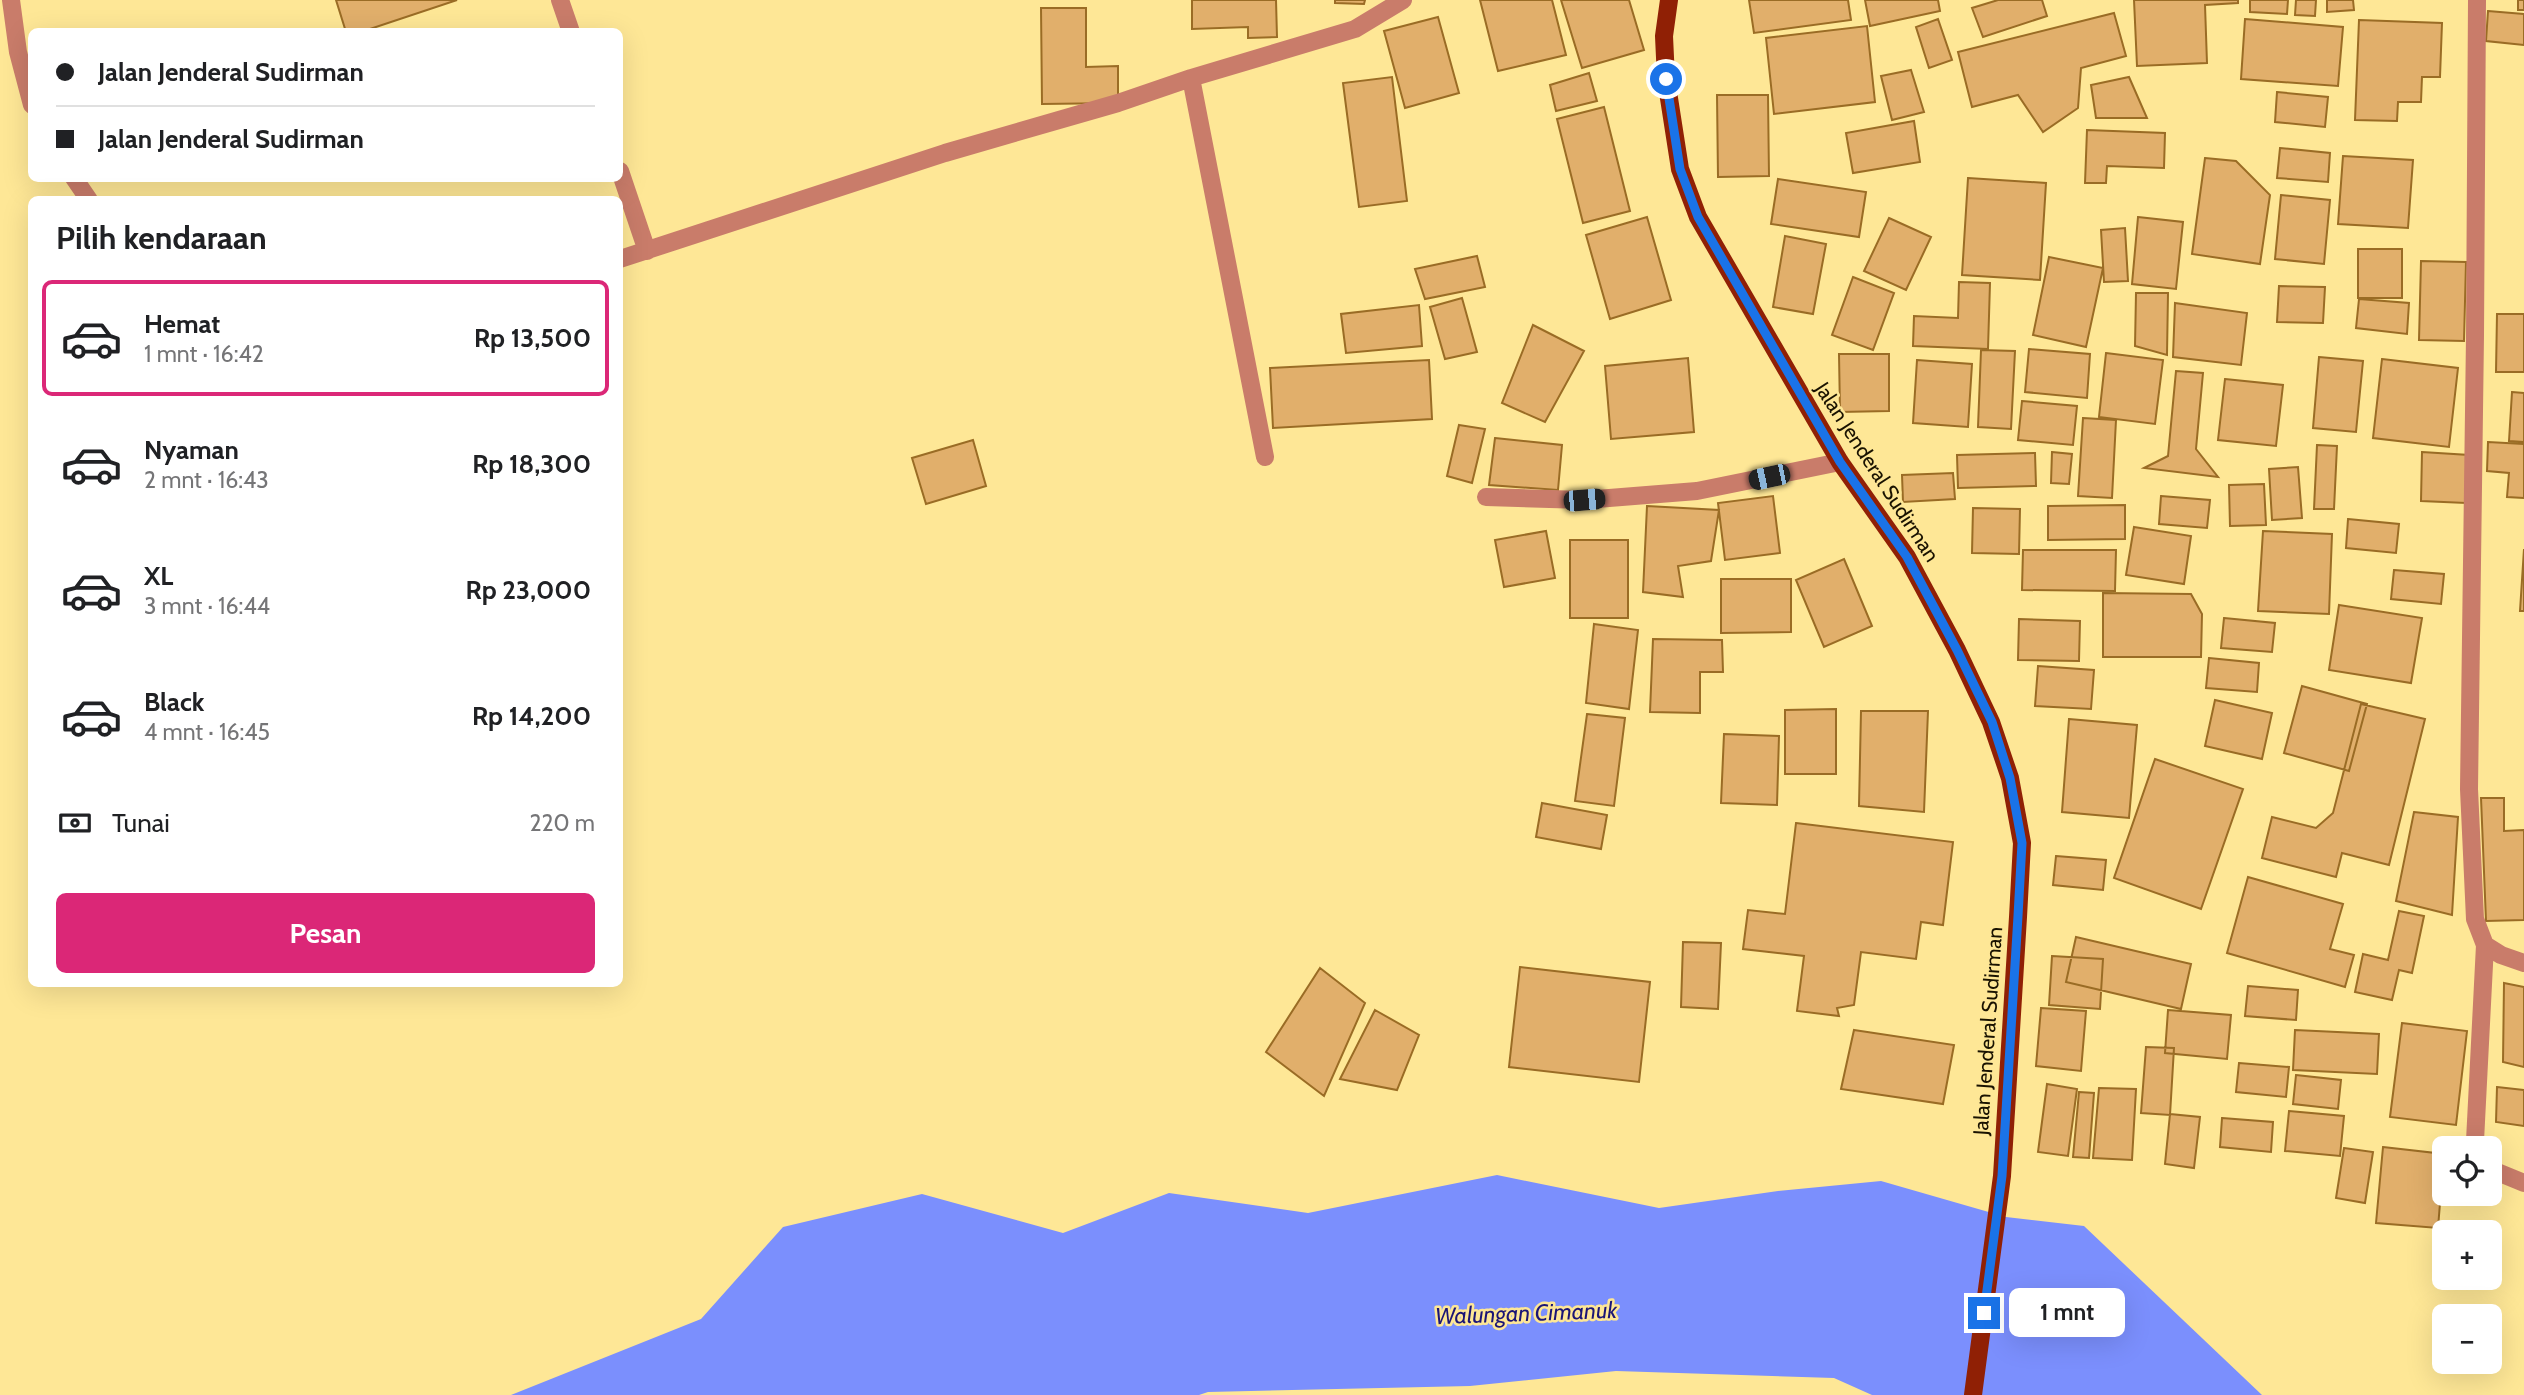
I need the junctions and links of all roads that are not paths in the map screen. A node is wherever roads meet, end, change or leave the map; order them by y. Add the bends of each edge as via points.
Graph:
1 (11, 0) edge
2 (561, 0) edge
3 (1404, 0) edge
4 (1669, 0) edge
5 (2477, 0) edge
6 (570, 28) edge
7 (1191, 78) junction
8 (28, 90) edge
9 (623, 180) edge
10 (647, 251) junction
11 (623, 258) edge
12 (1265, 457) dead end
13 (1840, 462) junction
14 (1486, 497) dead end
15 (2485, 945) junction
16 (2524, 963) edge
17 (2475, 1136) edge
18 (2502, 1174) edge
19 (2524, 1183) edge
20 (1973, 1395) edge

1 - 8 street
2 - 6 street
3 - 7 street via 1355,29
4 - 13 main road, Jalan Jenderal Sudirman via 1664,36 1666,79 1680,169 1698,217
5 - 15 street via 2469,789 2475,919
7 - 10 street
7 - 12 street
9 - 10 street
10 - 11 street
13 - 14 street via 1697,491 1584,500
13 - 20 main road, Jalan Jenderal Sudirman via 1907,557 1992,722 2010,778 2022,843 2002,1176
15 - 16 street
15 - 17 street
18 - 19 street

